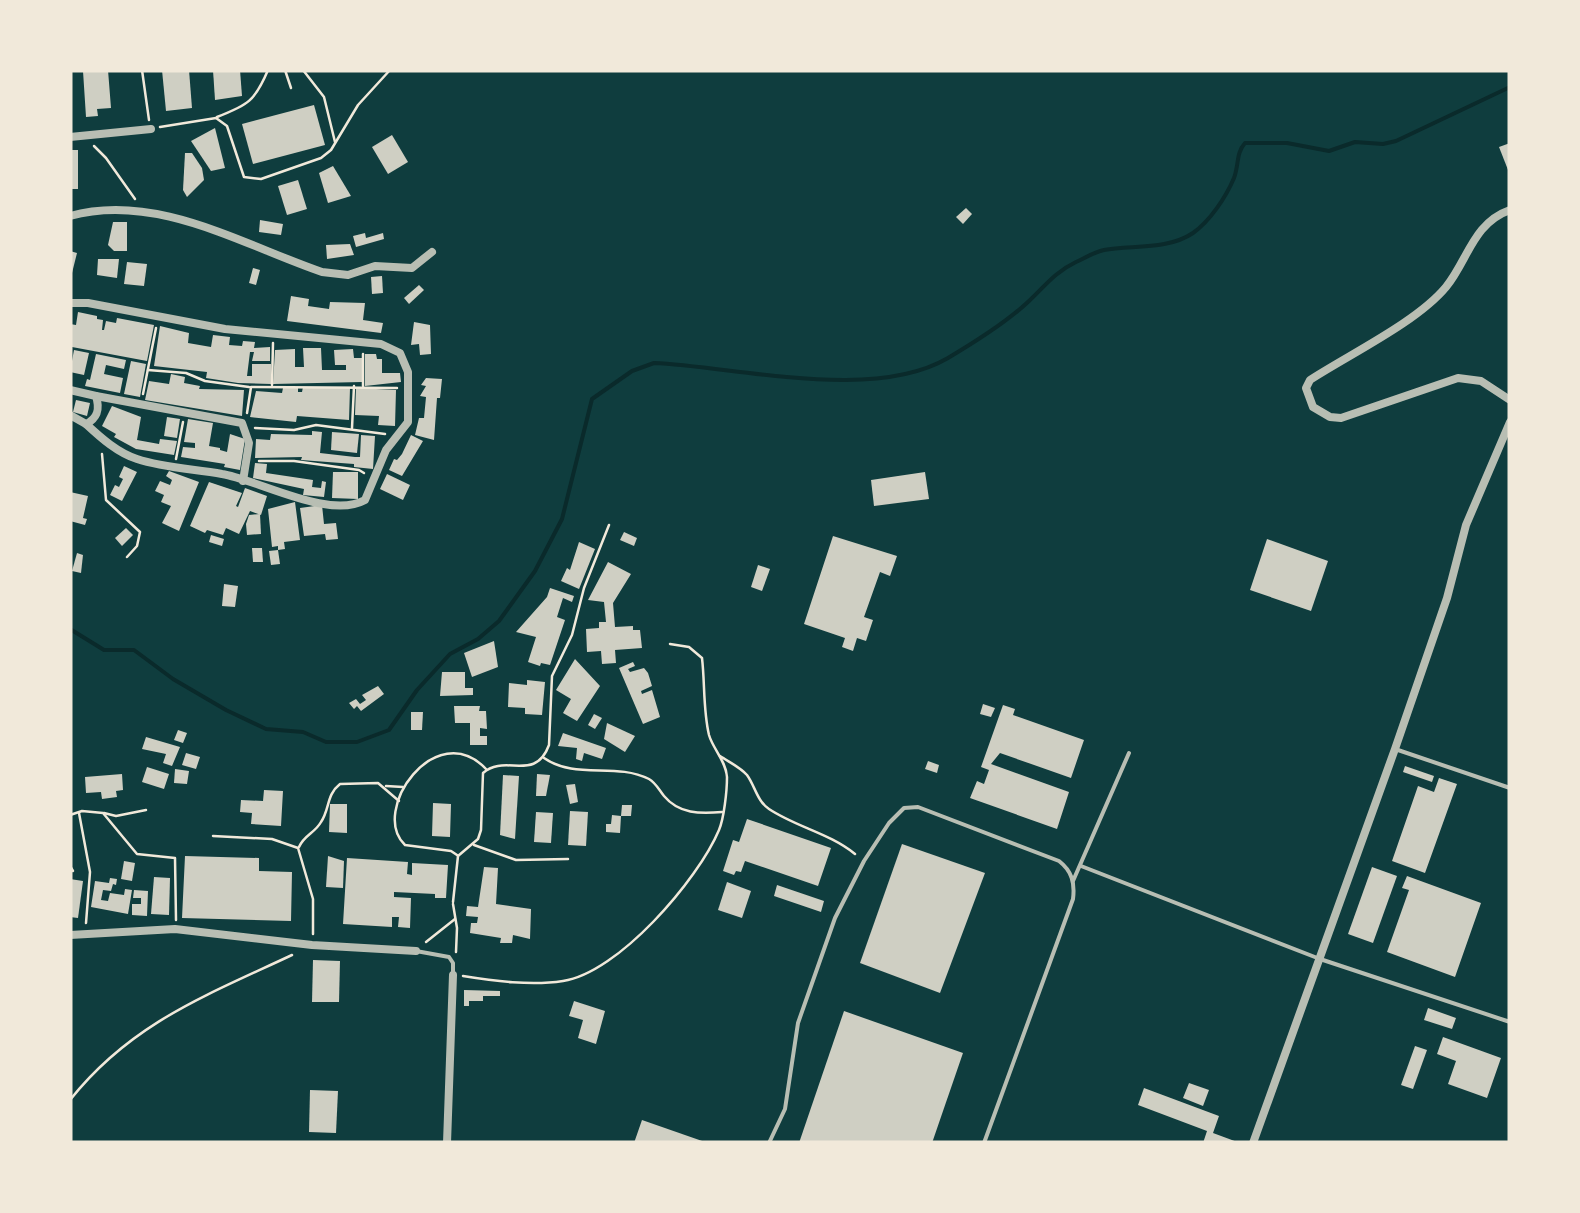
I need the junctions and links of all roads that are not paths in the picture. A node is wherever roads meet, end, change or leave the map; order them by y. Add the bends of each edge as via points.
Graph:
1 (151, 129) road end
2 (72, 137) edge
3 (1510, 210) edge
4 (70, 216) edge
5 (432, 252) dead end
6 (70, 303) edge
7 (70, 390) edge
8 (96, 396) junction
9 (1510, 400) edge
10 (70, 416) edge
11 (1510, 422) edge
12 (86, 424) junction
13 (243, 481) junction
14 (1395, 748) junction
15 (1129, 753) dead end
16 (1510, 788) edge
17 (1081, 866) junction
18 (1073, 881) junction
19 (70, 935) edge
20 (416, 951) joint
21 (1320, 958) junction
22 (453, 974) joint
23 (1510, 1022) edge
24 (448, 1143) edge
25 (769, 1143) edge
26 (984, 1143) edge
27 (1253, 1143) edge

1 - 2 street
3 - 9 street via 1475,237 1444,289 1306,388 1313,407 1342,418 1458,378 1481,381
4 - 5 street via 112,208 157,214 322,272 348,275 375,266 412,268
6 - 13 street via 364,341 400,354 408,422 386,450 365,500 350,505 302,499
7 - 8 street
8 - 12 street via 98,412
8 - 13 street via 245,426
10 - 12 street
11 - 14 street via 1466,525
12 - 13 street via 139,460
14 - 16 lane
14 - 21 street
15 - 17 lane
17 - 18 lane
17 - 21 lane
18 - 25 lane via 1058,861 918,806 904,808 864,861 835,918 798,1022 785,1108
18 - 26 lane via 1073,899
19 - 20 street via 175,929
20 - 22 lane via 448,957
21 - 23 lane
21 - 27 street
22 - 24 street

